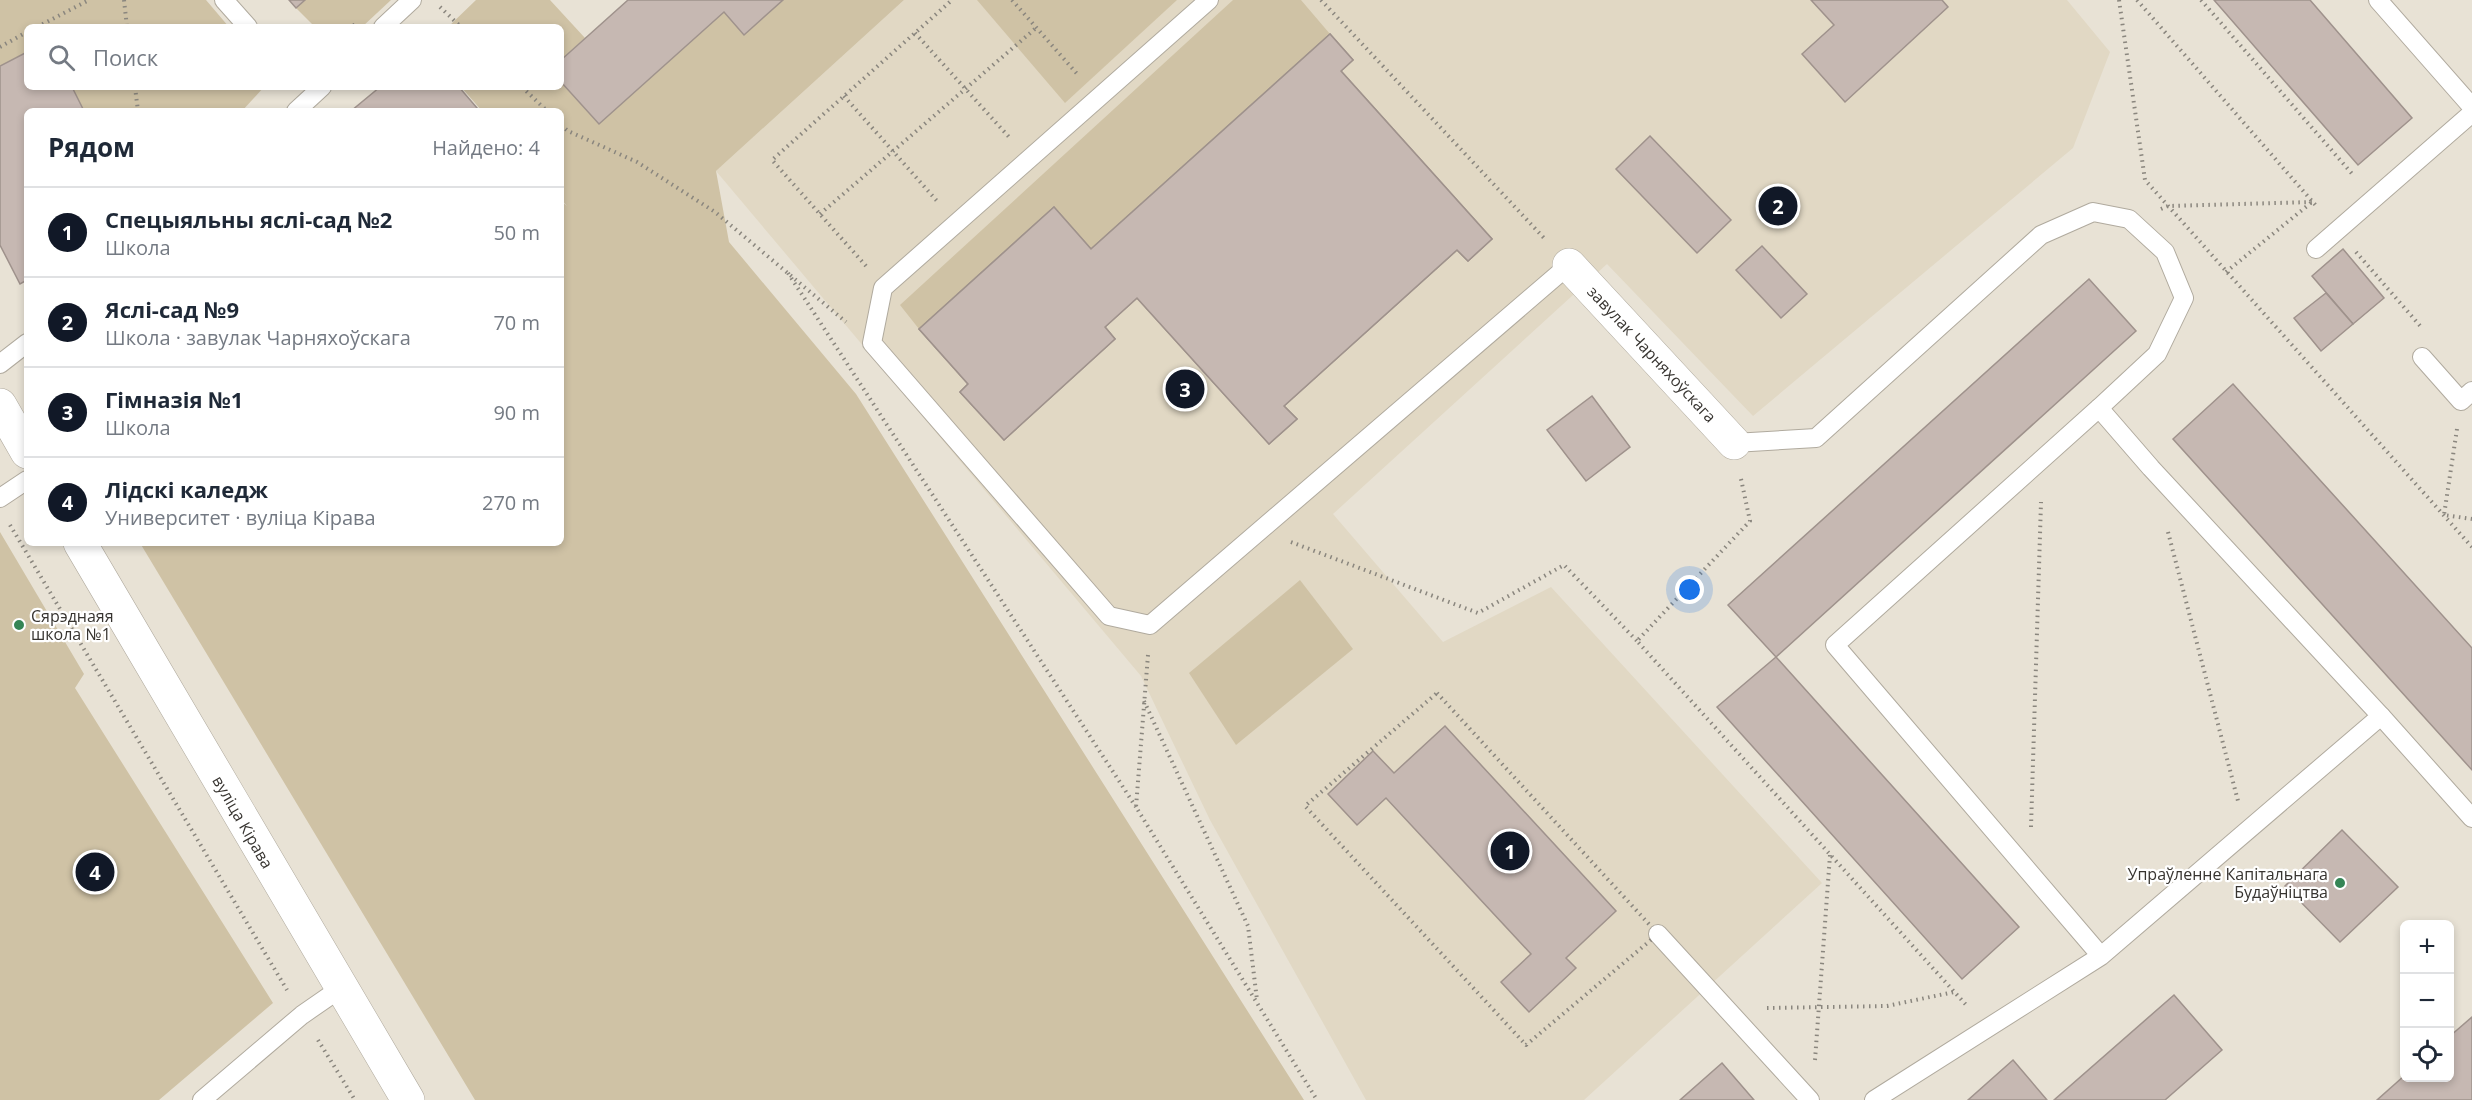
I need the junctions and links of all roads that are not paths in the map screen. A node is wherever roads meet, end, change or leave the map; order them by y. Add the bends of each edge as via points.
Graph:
1 (224, 0) edge
2 (412, 0) edge
3 (1209, 0) edge
4 (2378, 0) edge
5 (245, 24) edge
6 (386, 24) edge
7 (311, 91) edge
8 (2472, 107) edge
9 (298, 108) edge
10 (2472, 113) edge
11 (2316, 249) dead end
12 (1569, 265) joint
13 (24, 345) edge
14 (2422, 357) road end
15 (0, 364) edge
16 (2466, 396) edge
17 (0, 405) edge
18 (2099, 408) junction
19 (1734, 443) joint
20 (24, 447) edge
21 (24, 482) edge
22 (0, 498) edge
23 (82, 546) edge
24 (2381, 716) junction
25 (2472, 818) edge
26 (1658, 934) road end
27 (2101, 956) junction
28 (341, 988) junction
29 (202, 1100) edge
30 (408, 1100) edge
31 (1810, 1100) edge
32 (1874, 1100) edge

1 - 5 lane
2 - 6 lane
3 - 12 lane via 883,288 872,343 1109,616 1150,625
4 - 8 lane
7 - 9 lane
10 - 11 lane
12 - 19 street, завулак Чарняхоўскага
13 - 15 lane
14 - 16 lane
17 - 20 street
18 - 19 lane via 2157,354 2184,298 2165,252 2129,219 2093,212 2041,235 1816,438
18 - 24 lane
18 - 27 lane via 1835,645
21 - 22 lane
23 - 28 street, вуліца Кірава
24 - 25 lane
24 - 27 lane
26 - 31 lane
27 - 32 lane
28 - 29 lane via 302,1015
28 - 30 street, вуліца Кірава

